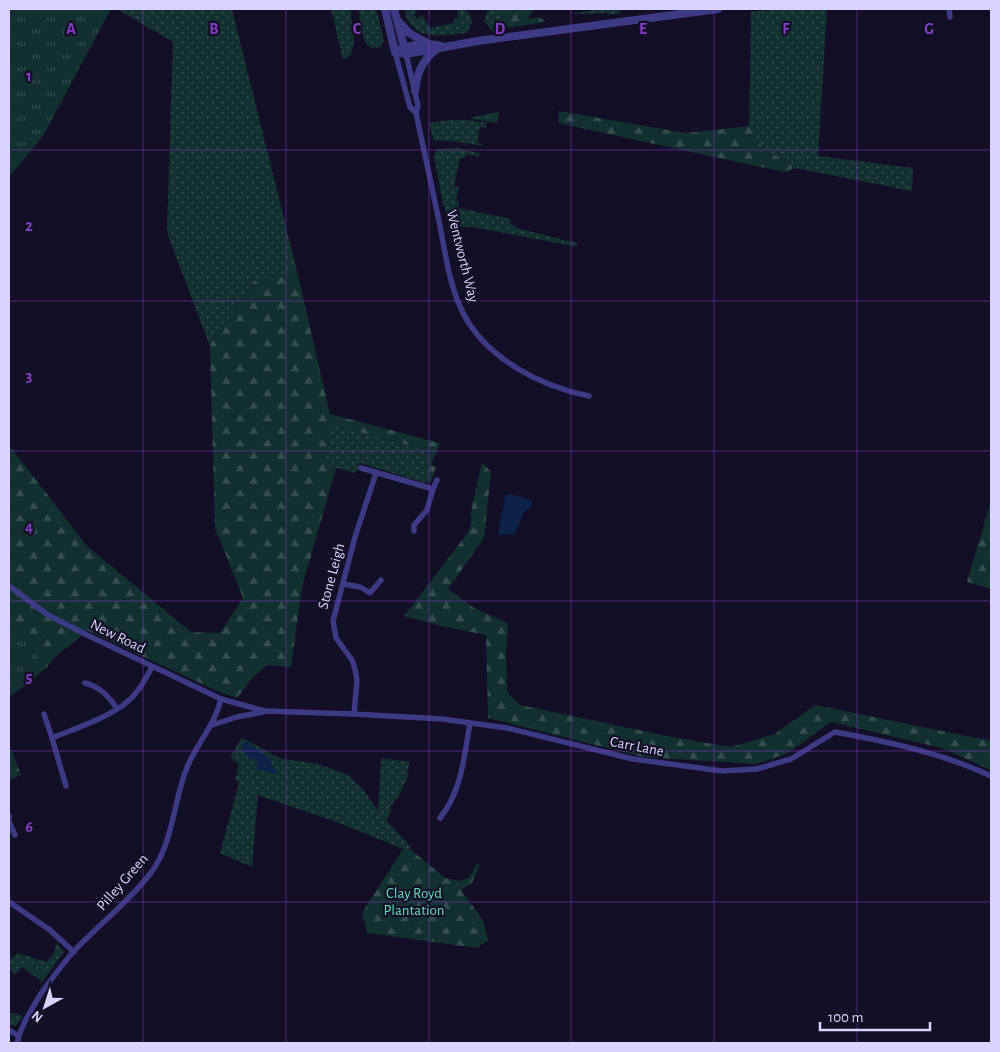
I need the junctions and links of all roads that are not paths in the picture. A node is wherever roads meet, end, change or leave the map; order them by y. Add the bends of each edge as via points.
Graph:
1 (385, 9) edge
2 (394, 9) edge
3 (718, 9) edge
4 (950, 9) edge
5 (950, 17) dead end
6 (396, 19) junction
7 (427, 43) junction
8 (441, 46) junction
9 (405, 50) junction
10 (396, 52) junction
11 (415, 91) junction
12 (416, 113) junction
13 (589, 396) dead end
14 (361, 468) dead end
15 (376, 473) junction
16 (437, 480) dead end
17 (433, 490) junction
18 (414, 531) dead end
19 (381, 580) dead end
20 (344, 584) junction
21 (9, 586) edge
22 (152, 667) junction
23 (85, 683) dead end
24 (221, 699) junction
25 (117, 710) junction
26 (265, 712) junction
27 (44, 714) dead end
28 (354, 714) junction
29 (470, 723) junction
30 (212, 725) junction
31 (52, 738) junction
32 (991, 776) edge
33 (66, 786) dead end
34 (9, 816) edge
35 (440, 818) dead end
36 (9, 824) edge
37 (15, 835) dead end
38 (9, 902) edge
39 (74, 952) junction
40 (9, 1030) edge
41 (19, 1036) junction
42 (18, 1043) edge

1 - 10 street, Wentworth Way
2 - 6 street, Wentworth Way
3 - 8 street
4 - 5 street
6 - 7 street via 409,34
6 - 9 street, Wentworth Way
7 - 8 street
7 - 9 street
8 - 9 street via 432,50
8 - 11 street via 426,58 418,72
9 - 10 street
9 - 11 street, Wentworth Way
10 - 12 street, Wentworth Way via 410,107
11 - 12 street, Wentworth Way
12 - 13 street, Wentworth Way via 452,282 464,314 496,353 515,367 567,391
14 - 15 street
15 - 17 street
15 - 20 street, Stone Leigh via 355,536
16 - 17 street
17 - 18 street via 427,510 414,525
19 - 20 street via 370,593
20 - 28 street, Stone Leigh via 333,621 336,638 355,668
21 - 22 street, New Road via 48,615
22 - 24 street, New Road
22 - 25 street via 138,690
23 - 25 street via 103,691
24 - 26 street, Carr Lane
24 - 30 street, Pilley Green
25 - 31 street
26 - 28 street, Carr Lane
26 - 30 street, Carr Lane
27 - 31 street
28 - 29 street, Carr Lane
29 - 32 street, Carr Lane via 507,728 633,759 722,771 756,769 791,759 835,732 897,743
29 - 35 street via 458,784 449,808
30 - 39 street, Pilley Green via 186,770 168,839 158,861 150,874
31 - 33 street
34 - 36 street
36 - 37 street
38 - 39 street via 50,930
39 - 41 street, Pilley Green via 38,998
40 - 41 street
41 - 42 street, Pilley Green

